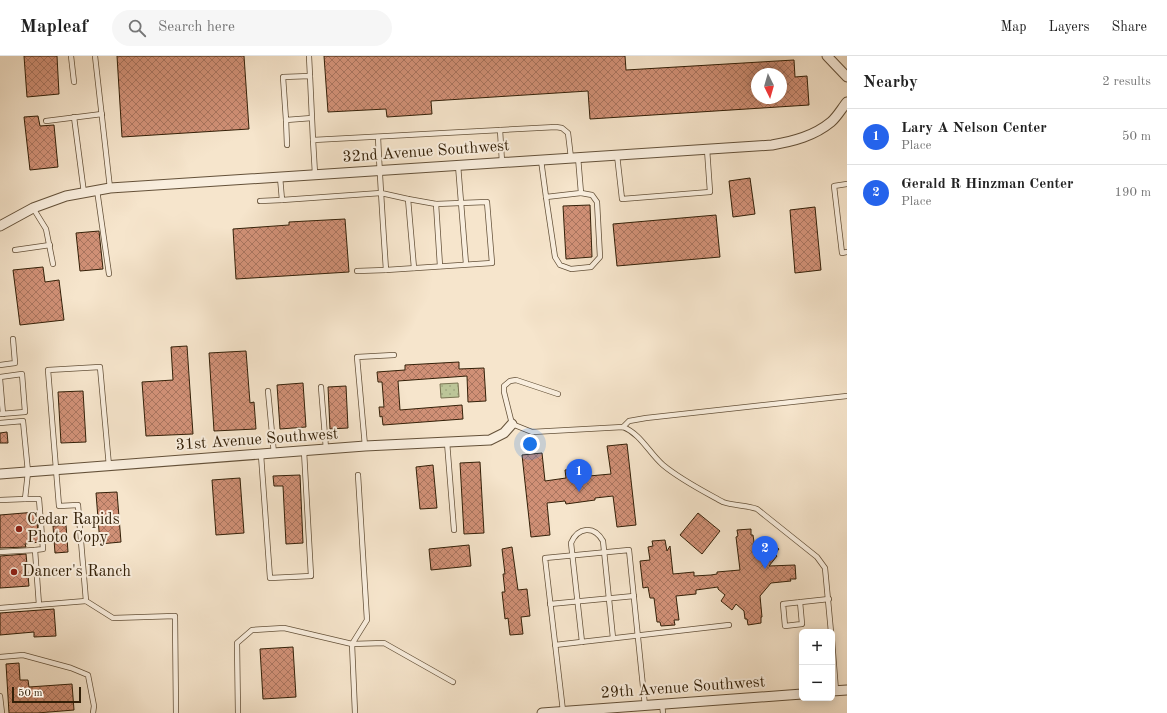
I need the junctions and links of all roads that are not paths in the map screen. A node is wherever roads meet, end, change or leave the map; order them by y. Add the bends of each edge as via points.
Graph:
1 (71, 56) edge
2 (95, 56) edge
3 (309, 56) edge
4 (827, 56) edge
5 (310, 76) junction
6 (847, 77) edge
7 (74, 82) dead end
8 (847, 102) edge
9 (102, 114) junction
10 (74, 117) junction
11 (312, 118) junction
12 (286, 120) junction
13 (46, 121) dead end
14 (500, 130) junction
15 (378, 136) junction
16 (313, 140) junction
17 (287, 145) dead end
18 (707, 149) junction
19 (617, 155) junction
20 (574, 158) junction
21 (541, 160) junction
22 (502, 162) junction
23 (458, 165) junction
24 (380, 170) junction
25 (315, 174) junction
26 (280, 177) junction
27 (847, 184) edge
28 (110, 188) junction
29 (97, 190) junction
30 (84, 193) junction
31 (381, 193) junction
32 (581, 193) junction
33 (546, 197) junction
34 (408, 199) junction
35 (282, 200) junction
36 (260, 201) dead end
37 (462, 203) junction
38 (436, 204) junction
39 (34, 208) junction
40 (0, 226) edge
41 (50, 245) junction
42 (15, 250) dead end
43 (847, 252) edge
44 (53, 264) dead end
45 (466, 264) junction
46 (440, 266) junction
47 (414, 268) junction
48 (386, 270) junction
49 (357, 272) dead end
50 (109, 274) dead end
51 (13, 339) dead end
52 (394, 355) dead end
53 (0, 365) edge
54 (0, 378) edge
55 (321, 387) dead end
56 (268, 391) dead end
57 (558, 394) dead end
58 (847, 396) edge
59 (2, 414) edge
60 (0, 423) edge
61 (512, 424) junction
62 (623, 427) junction
63 (447, 442) junction
64 (365, 446) junction
65 (326, 449) junction
66 (304, 451) junction
67 (274, 454) junction
68 (261, 455) junction
69 (109, 466) junction
70 (56, 470) junction
71 (28, 472) junction
72 (0, 474) edge
73 (358, 475) dead end
74 (25, 499) junction
75 (0, 500) edge
76 (454, 530) dead end
77 (35, 550) junction
78 (0, 552) edge
79 (604, 552) junction
80 (572, 556) junction
81 (634, 596) junction
82 (608, 599) junction
83 (828, 599) junction
84 (86, 601) junction
85 (577, 602) junction
86 (800, 602) junction
87 (550, 604) junction
88 (39, 605) junction
89 (0, 608) edge
90 (729, 625) dead end
91 (831, 629) edge
92 (638, 636) junction
93 (613, 638) junction
94 (582, 642) junction
95 (352, 644) junction
96 (555, 645) junction
97 (0, 657) edge
98 (453, 682) dead end
99 (847, 690) edge
100 (835, 691) edge
101 (799, 694) edge
102 (0, 696) edge
103 (645, 706) junction
104 (663, 709) edge
105 (563, 712) junction
106 (2, 713) edge
107 (93, 713) edge
108 (176, 713) edge
109 (238, 713) edge
110 (355, 713) edge
111 (542, 713) edge

1 - 7 lane
2 - 9 lane
3 - 5 lane
4 - 6 street
5 - 11 lane
5 - 12 lane via 283,77
8 - 18 street, 32nd Avenue Southwest via 832,121 815,133 796,141
9 - 10 lane
9 - 28 lane
10 - 13 lane
10 - 30 lane
11 - 12 lane
11 - 16 lane
12 - 17 lane
14 - 15 lane
14 - 20 lane via 562,128 568,133
14 - 22 lane
15 - 16 lane
15 - 24 lane
16 - 25 lane
18 - 19 street, 32nd Avenue Southwest
18 - 19 lane via 710,192 622,199
19 - 20 street, 32nd Avenue Southwest
20 - 21 street, 32nd Avenue Southwest
20 - 32 lane
21 - 22 street, 32nd Avenue Southwest
21 - 33 lane
22 - 23 street, 32nd Avenue Southwest
23 - 24 street, 32nd Avenue Southwest
23 - 37 lane
24 - 25 street, 32nd Avenue Southwest
24 - 31 lane
25 - 26 street, 32nd Avenue Southwest
26 - 28 street, 32nd Avenue Southwest
26 - 35 lane
27 - 43 lane via 834,186 842,253
28 - 29 street, 32nd Avenue Southwest
29 - 30 street, 32nd Avenue Southwest
29 - 50 lane
30 - 39 street, 32nd Avenue Southwest via 66,196
31 - 34 lane
31 - 35 lane
31 - 48 lane
32 - 33 lane
32 - 33 lane via 592,195 597,202 600,258 591,267 571,269 560,265 555,257
34 - 38 lane
34 - 47 lane
35 - 36 lane
37 - 38 lane
37 - 45 lane
37 - 45 lane via 487,202 492,262
38 - 46 lane
39 - 40 street, 32nd Avenue Southwest
39 - 41 lane via 46,229
41 - 42 lane
41 - 44 lane
45 - 46 lane
46 - 47 lane
47 - 48 lane
48 - 49 lane
51 - 53 lane via 15,363
52 - 64 lane via 357,357
54 - 59 lane
54 - 59 lane via 22,374 25,412
55 - 65 lane
56 - 67 lane
57 - 61 lane via 516,380 510,382 504,386 504,392
58 - 62 lane via 646,418 629,421
60 - 71 lane via 23,421
61 - 62 lane via 532,432
61 - 63 street, 31st Avenue Southwest via 504,433 490,440
62 - 83 lane via 634,433 661,464 680,477 730,505 757,509 817,557 825,568
63 - 64 street, 31st Avenue Southwest
63 - 76 lane
64 - 65 street, 31st Avenue Southwest
65 - 66 street, 31st Avenue Southwest
66 - 67 street, 31st Avenue Southwest
66 - 68 lane via 311,576 270,578
67 - 68 street, 31st Avenue Southwest
68 - 69 street, 31st Avenue Southwest
69 - 70 street, 31st Avenue Southwest
69 - 70 lane via 100,367 48,370
70 - 71 street, 31st Avenue Southwest
70 - 84 lane via 59,506 78,505
71 - 72 street, 31st Avenue Southwest
71 - 74 lane
73 - 95 lane via 367,620
74 - 75 lane
74 - 77 lane via 40,499 43,549
77 - 78 lane
77 - 88 lane
79 - 80 lane
79 - 80 lane via 601,536 586,530 577,534 570,543
79 - 81 lane via 629,550
79 - 82 lane
80 - 85 lane
80 - 87 lane via 545,558
81 - 82 lane
81 - 92 lane
82 - 85 lane
82 - 93 lane
83 - 86 lane
83 - 91 lane
84 - 88 lane
84 - 108 lane via 112,618 175,616
85 - 87 lane
85 - 94 lane
86 - 86 lane via 783,604 785,626 802,624
87 - 96 lane
88 - 89 lane
90 - 92 lane
92 - 93 lane
92 - 103 lane
93 - 94 lane
94 - 96 lane
95 - 98 lane via 384,643
95 - 109 lane via 284,628 252,630 237,643
95 - 110 lane
96 - 105 lane
97 - 107 lane via 23,655 88,675
99 - 100 street
101 - 104 street, 29th Avenue Southwest
102 - 106 lane
103 - 104 street, 29th Avenue Southwest
103 - 105 street, 29th Avenue Southwest
105 - 111 street, 29th Avenue Southwest

